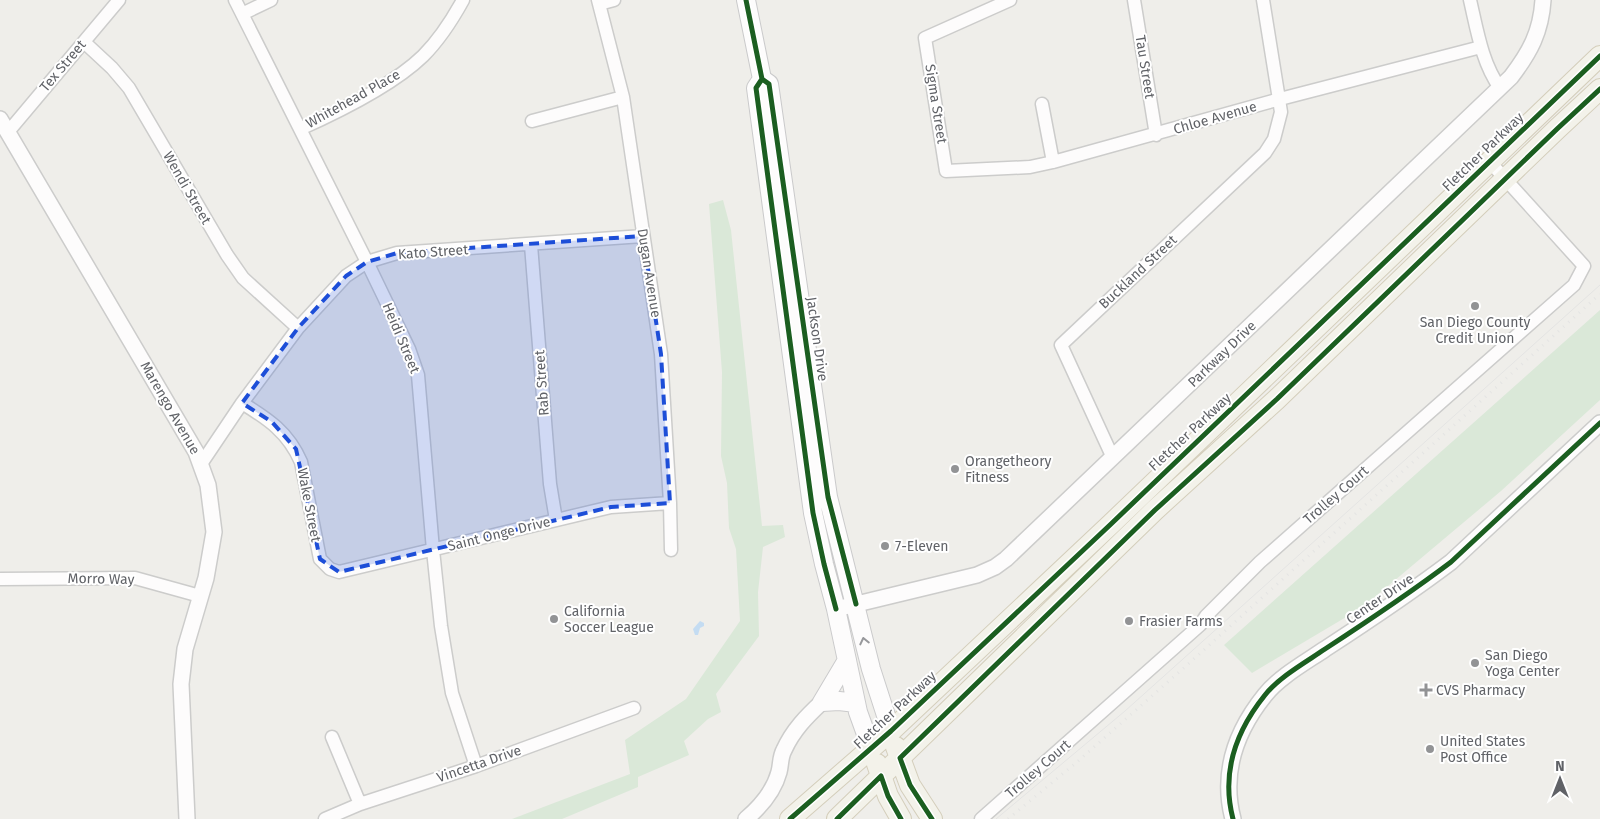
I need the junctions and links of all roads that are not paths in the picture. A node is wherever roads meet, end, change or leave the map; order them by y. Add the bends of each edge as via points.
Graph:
1 (119, 0) edge
2 (235, 0) edge
3 (271, 0) edge
4 (463, 0) edge
5 (614, 0) edge
6 (746, 0) edge
7 (1010, 0) edge
8 (1134, 0) edge
9 (1262, 0) edge
10 (1470, 0) edge
11 (599, 2) edge
12 (1543, 5) edge
13 (242, 14) junction
14 (84, 42) junction
15 (1481, 47) junction
16 (1600, 56) edge
17 (762, 79) junction
18 (1500, 88) junction
19 (1600, 89) edge
20 (623, 97) junction
21 (1280, 100) junction
22 (1042, 104) dead end
23 (532, 121) dead end
24 (4, 126) edge
25 (300, 129) junction
26 (1156, 135) junction
27 (1489, 161) junction
28 (1053, 162) junction
29 (946, 171) joint
30 (1505, 179) junction
31 (643, 236) junction
32 (531, 245) junction
33 (367, 262) junction
34 (298, 328) junction
35 (242, 403) junction
36 (1600, 423) edge
37 (1113, 458) junction
38 (201, 464) junction
39 (670, 503) junction
40 (556, 520) junction
41 (433, 550) junction
42 (671, 550) dead end
43 (330, 569) joint
44 (0, 579) edge
45 (200, 596) junction
46 (856, 604) junction
47 (836, 609) junction
48 (847, 660) junction
49 (822, 702) junction
50 (856, 703) junction
51 (634, 708) dead end
52 (890, 731) junction
53 (332, 737) dead end
54 (871, 748) junction
55 (900, 758) junction
56 (476, 766) junction
57 (881, 776) junction
58 (360, 804) junction
59 (187, 819) edge
60 (325, 819) edge
61 (746, 819) edge
62 (790, 819) edge
63 (837, 819) edge
64 (901, 819) edge
65 (932, 819) edge
66 (980, 819) edge
67 (1234, 819) edge

1 - 14 street, Tex Street
2 - 13 street, Heidi Street
3 - 13 street
4 - 25 street, Whitehead Place via 451,22 423,56 392,81
5 - 11 street
6 - 17 main road, Jackson Drive
7 - 29 street, Sigma Street via 925,38
8 - 26 street, Tau Street
9 - 21 street
10 - 15 street
11 - 20 street, Dugan Avenue
12 - 18 street, Parkway Drive via 1538,33 1527,56
13 - 25 street, Heidi Street
14 - 24 street, Tex Street
14 - 34 street, Wendi Street via 129,88 226,255 243,278
15 - 18 street
15 - 21 street, Chloe Avenue
16 - 27 main road, Fletcher Parkway
17 - 46 main road, Jackson Drive via 769,84 828,497
17 - 47 main road, Jackson Drive via 756,88 811,497
18 - 37 street, Parkway Drive
19 - 30 main road
20 - 23 street
20 - 31 street, Dugan Avenue
21 - 26 street, Chloe Avenue
21 - 37 street, Buckland Street via 1281,112 1274,139 1265,153 1061,345
22 - 28 street
24 - 38 street, Marengo Avenue
25 - 33 street, Heidi Street
26 - 28 street, Chloe Avenue
27 - 30 street, Trolley Court
27 - 52 main road, Fletcher Parkway
28 - 29 street, Chloe Avenue via 1030,167
30 - 55 main road via 1277,399 1155,510
30 - 66 street, Trolley Court via 1584,266 1574,285 1260,562 1200,625
31 - 32 street, Kato Street
31 - 39 street, Dugan Avenue via 661,354
32 - 33 street, Kato Street via 397,253
32 - 40 street, Rab Street via 550,484
33 - 34 street, Kato Street via 346,276
33 - 41 street, Heidi Street via 418,375
34 - 35 street, Kato Street
35 - 38 street, Kato Street
35 - 43 street, Wake Street via 272,422 296,449 320,559
36 - 67 street, Center Drive via 1451,562 1288,674 1265,694 1240,733 1229,772 1229,802
37 - 46 street, Parkway Drive via 995,567 977,575
38 - 45 street, Marengo Avenue via 208,485 214,532 210,565
39 - 40 street, Saint Onge Drive via 611,507
39 - 42 street, Dugan Avenue
40 - 41 street, Saint Onge Drive
41 - 43 street, Saint Onge Drive via 339,572
41 - 56 street, Heidi Street via 452,693
44 - 45 street, Morro Way via 135,578
45 - 59 street, Marengo Avenue via 185,649 181,684
46 - 47 street, Parkway Drive
52 -> 46 main road, Jackson Drive
47 - 48 main road, Jackson Drive
48 - 49 main road
48 - 50 main road, Jackson Drive
49 - 50 main road
49 - 61 street via 793,733 782,752 778,774 762,806
50 - 54 main road, Jackson Drive
51 - 56 street, Vincetta Drive
52 - 54 main road, Fletcher Parkway
52 - 55 main road, Jackson Drive
53 - 58 street
54 - 57 main road, Jackson Drive
54 - 62 main road, Fletcher Parkway
55 - 57 main road
55 - 65 main road, Jackson Drive via 910,784
56 - 58 street, Vincetta Drive
57 - 63 main road
57 - 64 main road, Jackson Drive
58 - 60 street, Vincetta Drive

